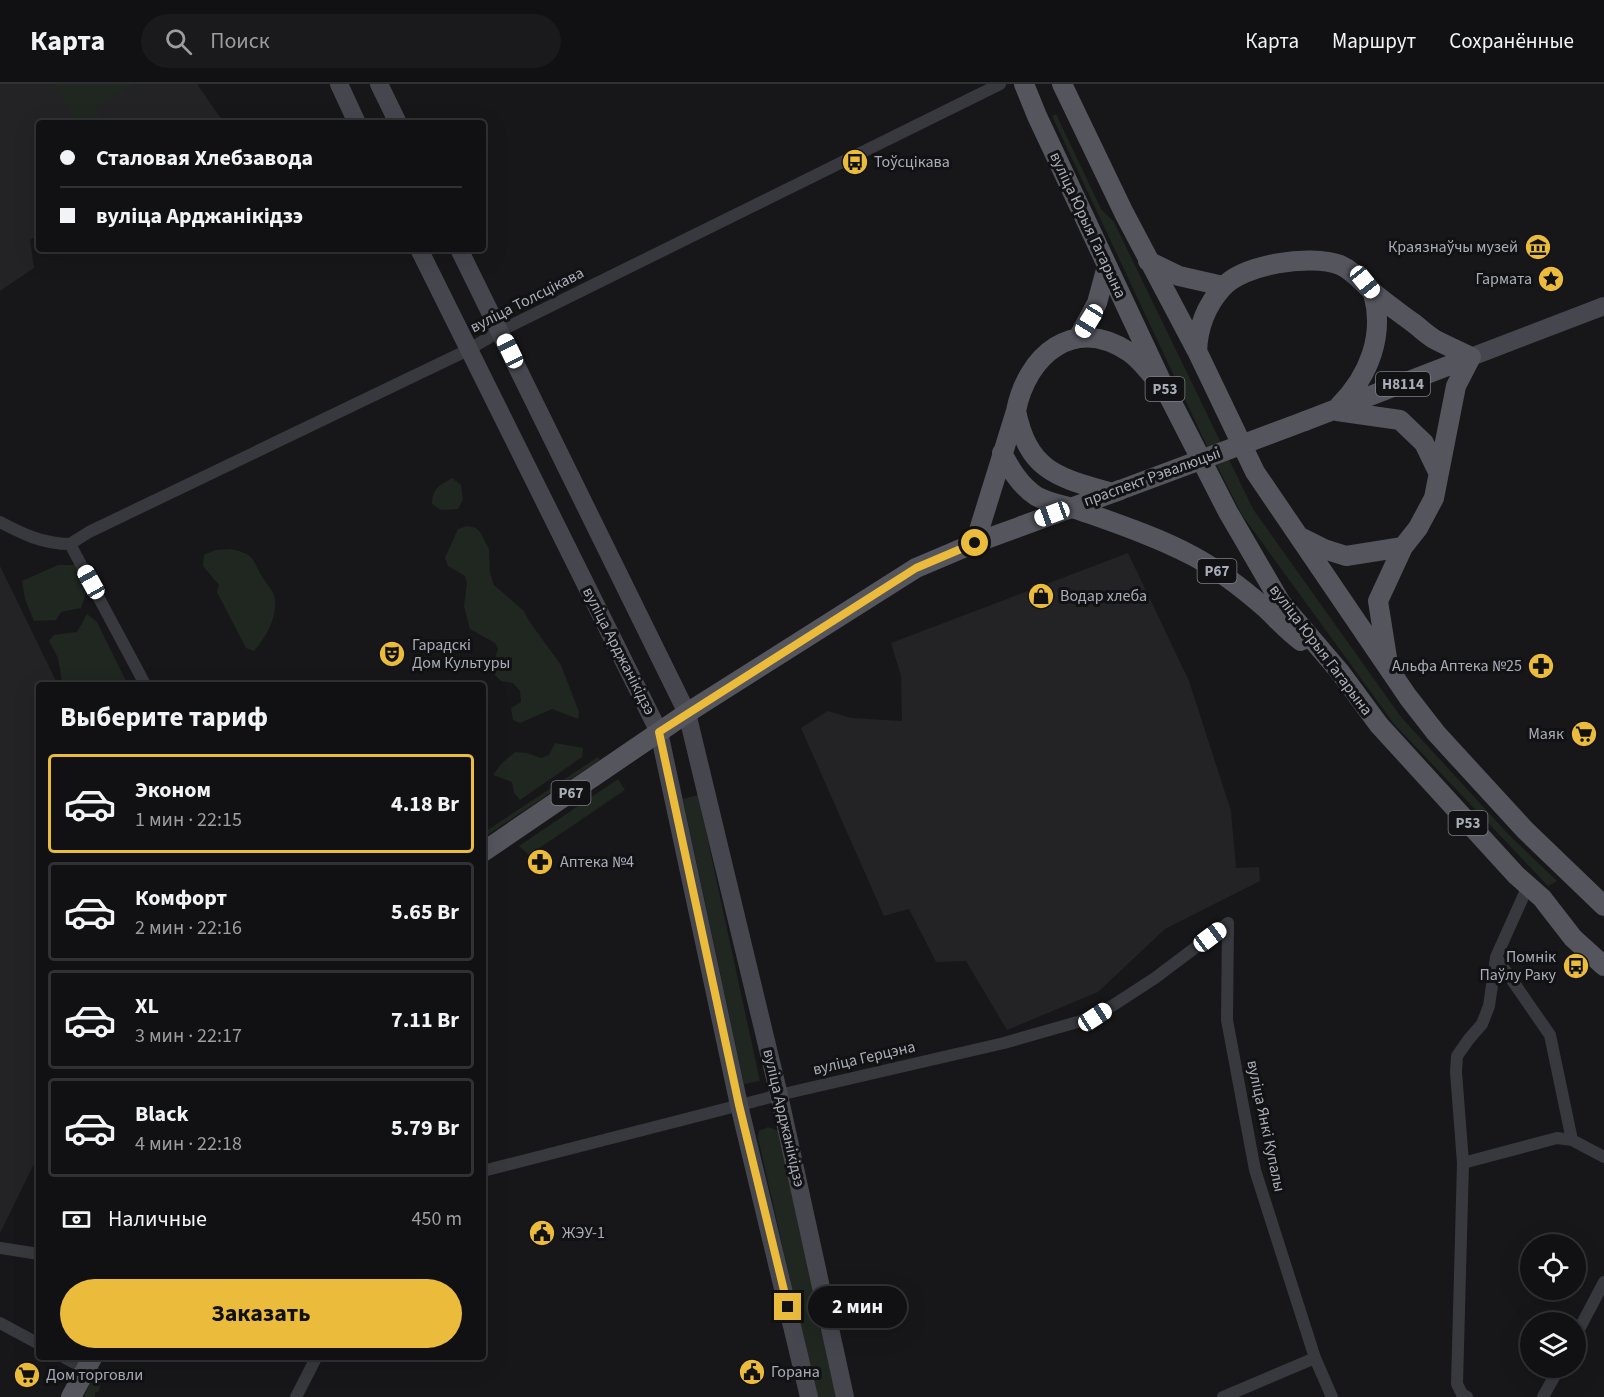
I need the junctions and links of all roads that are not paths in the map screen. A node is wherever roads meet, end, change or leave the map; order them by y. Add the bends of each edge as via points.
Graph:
1 (339, 84) edge
2 (379, 84) edge
3 (1000, 84) edge
4 (1024, 84) edge
5 (1062, 84) edge
6 (356, 120) edge
7 (397, 120) edge
8 (420, 252) edge
9 (460, 252) edge
10 (1148, 261) junction
11 (1107, 266) junction
12 (1223, 286) junction
13 (1373, 293) junction
14 (1604, 306) edge
15 (500, 331) junction
16 (1078, 338) junction
17 (468, 350) junction
18 (1197, 351) junction
19 (1471, 357) junction
20 (1164, 387) junction
21 (1335, 410) junction
22 (1016, 411) junction
23 (1002, 453) junction
24 (1438, 472) junction
25 (1116, 491) junction
26 (1071, 507) junction
27 (0, 522) edge
28 (1301, 537) junction
29 (975, 543) junction
30 (70, 544) junction
31 (1403, 547) junction
32 (1389, 669) junction
33 (1341, 672) junction
34 (144, 682) edge
35 (687, 713) junction
36 (659, 732) junction
37 (486, 850) edge
38 (1528, 886) junction
39 (1604, 906) edge
40 (1228, 923) joint
41 (1496, 957) junction
42 (1604, 966) edge
43 (779, 1095) junction
44 (739, 1105) junction
45 (1572, 1140) junction
46 (1604, 1157) edge
47 (1463, 1163) junction
48 (486, 1170) edge
49 (0, 1248) edge
50 (36, 1254) edge
51 (1604, 1282) edge
52 (1586, 1316) edge
53 (0, 1323) edge
54 (36, 1342) edge
55 (1315, 1358) junction
56 (315, 1360) edge
57 (89, 1363) edge
58 (1554, 1378) edge
59 (71, 1397) edge
60 (296, 1397) edge
61 (809, 1397) edge
62 (845, 1397) edge
63 (1223, 1397) edge
64 (1332, 1397) edge
65 (1467, 1397) edge
66 (1544, 1397) edge

1 - 6 main road
2 - 7 main road
3 - 15 street, вуліца Толсцікава
4 - 11 main road, вуліца Юрыя Гагарына / Р53
5 - 10 main road, Р53
8 - 17 main road, вуліца Арджанікідзэ
9 - 15 main road, вуліца Арджанікідзэ
10 - 12 main road via 1179,276
10 - 18 main road, Р53
11 - 16 main road via 1097,303
11 - 20 main road, вуліца Юрыя Гагарына / Р53
12 - 13 main road via 1246,273 1304,260 1339,265 1354,273
12 - 18 main road via 1202,320
13 - 19 main road via 1435,339
13 - 21 main road, Р67 via 1378,316 1374,348 1362,378
14 - 19 main road, праспект Рэвалюцыі / Н8114
15 - 17 street, вуліца Толсцікава
15 - 35 main road, вуліца Арджанікідзэ
16 - 20 main road via 1117,345
16 - 22 main road via 1059,344 1042,356 1020,391
17 - 30 street, вуліца Толсцікава
17 - 36 main road, вуліца Арджанікідзэ
18 - 28 main road, Р53 via 1255,472
19 - 21 main road, праспект Рэвалюцыі / Н8114
19 - 24 main road via 1456,386
20 - 33 main road, вуліца Юрыя Гагарына / Р53 via 1228,512 1281,603
21 - 24 main road, Р67 via 1400,420 1424,443
21 - 25 main road, праспект Рэвалюцыі / Р67, bridge
22 - 23 main road
22 - 25 main road via 1026,445 1042,465 1069,480
23 - 26 main road, Р67 via 1010,469 1034,494 1049,503
23 - 29 main road
24 - 31 main road via 1427,514
25 - 26 main road, праспект Рэвалюцыі / Р67
26 - 29 main road, праспект Рэвалюцыі / Р67
26 - 33 main road, Р67 via 1161,540 1224,575
27 - 30 street via 38,540
28 - 31 main road via 1346,556
28 - 32 main road, Р53
29 - 35 main road, праспект Рэвалюцыі / Р67 via 916,568
30 - 34 street
31 - 32 main road via 1378,601
32 - 39 main road, Р53 via 1444,742 1525,830
33 - 38 main road, вуліца Юрыя Гагарына / Р53 via 1378,725
35 - 36 main road, праспект Рэвалюцыі / Р67
35 - 43 main road, вуліца Арджанікідзэ
36 - 37 main road, праспект Рэвалюцыі / Р67
36 - 44 main road, вуліца Арджанікідзэ
38 - 41 street
38 - 42 main road, вуліца Юрыя Гагарына / Р53 via 1573,938
40 - 43 street, вуліца Герцэна via 1095,1017 1004,1043
40 - 55 street, вуліца Янкі Купалы via 1227,1020 1255,1170
41 - 45 street via 1550,1035
41 - 47 street via 1489,1006 1482,1024 1457,1056
43 - 44 street, вуліца Герцэна
43 - 62 main road, вуліца Арджанікідзэ
44 - 48 street, вуліца Герцэна
44 - 61 main road, вуліца Арджанікідзэ
45 - 46 street
45 - 47 street via 1557,1138
47 - 65 street via 1457,1384
49 - 50 street
51 - 52 street
53 - 54 street
55 - 63 street
55 - 64 street, вуліца Янкі Купалы
56 - 60 street
57 - 59 main road
58 - 66 street

